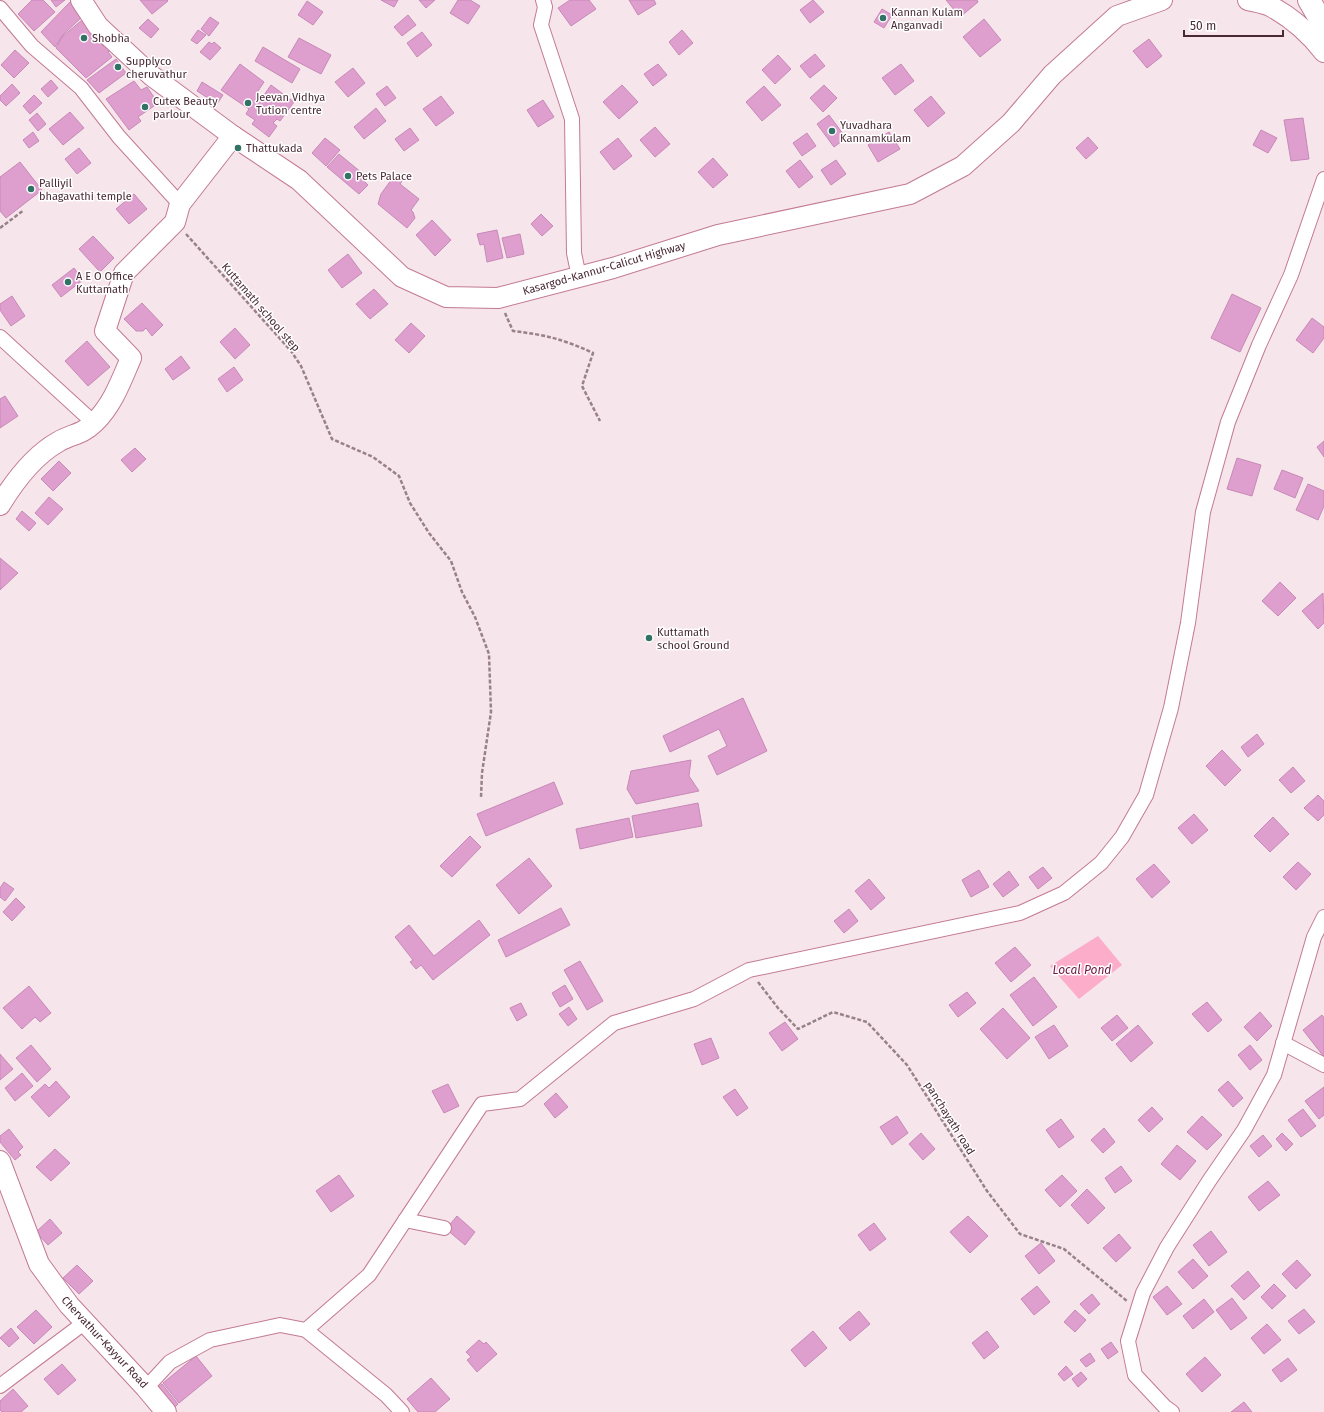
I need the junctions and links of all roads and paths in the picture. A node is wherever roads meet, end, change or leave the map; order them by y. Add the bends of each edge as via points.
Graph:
1 (81, 0) edge
2 (543, 0) edge
3 (1162, 0) edge
4 (1248, 0) edge
5 (1310, 0) edge
6 (0, 8) edge
7 (1324, 26) edge
8 (1324, 52) edge
9 (233, 136) junction
10 (1324, 179) edge
11 (24, 210) dead end
12 (177, 213) junction
13 (0, 228) edge
14 (579, 277) junction
15 (498, 298) junction
16 (0, 337) edge
17 (600, 421) dead end
18 (94, 423) junction
19 (0, 505) edge
20 (481, 797) dead end
21 (1324, 917) edge
22 (749, 970) junction
23 (1283, 1043) junction
24 (1324, 1064) edge
25 (0, 1161) edge
26 (405, 1220) junction
27 (444, 1228) dead end
28 (1138, 1307) junction
29 (84, 1323) junction
30 (306, 1330) junction
31 (0, 1386) edge
32 (146, 1388) junction
33 (166, 1412) edge
34 (402, 1412) edge
35 (1172, 1412) edge

1 - 9 main road, Kasargod-Kannur-Calicut Highway via 98,26 152,76
2 - 14 street via 545,7 541,25 572,119 574,253
3 - 14 main road, Kasargod-Kannur-Calicut Highway via 1117,16 1052,75 1010,123 963,166 910,194 718,235
4 - 8 main road via 1271,6 1286,16 1314,38
5 - 7 highway
6 - 12 street via 32,46 81,88
9 - 12 main road
9 - 15 main road, Kasargod-Kannur-Calicut Highway via 299,180 402,277 446,297
10 - 22 street via 1291,275 1258,345 1228,422 1203,512 1188,623 1171,708 1146,795 1122,837 1102,863 1064,893 1020,913
11 - 13 path
12 - 18 main road via 124,273 105,331 131,358 108,407
12 - 20 path, Kuttamath school step via 291,351 301,366 332,439 372,457 399,476 410,503 451,561 489,654 491,712
14 - 15 main road, Kasargod-Kannur-Calicut Highway
15 - 17 path via 513,330 564,340 594,353 582,386
16 - 18 street
18 - 19 main road via 77,436 59,441 43,452
21 - 23 street via 1314,937
22 - 26 street via 694,998 614,1023 520,1098 482,1104
22 - 28 path, panchayath road via 798,1029 834,1012 867,1022 907,1065 987,1192 1020,1234 1064,1248 1102,1282
23 - 24 street
23 - 28 street via 1274,1076 1244,1130 1167,1247
25 - 29 main road, Chervathur-Kayyur Road via 39,1264
26 - 27 street via 424,1226
26 - 30 street via 369,1275
28 - 35 street via 1128,1342 1135,1374
29 - 31 street
29 - 32 main road, Chervathur-Kayyur Road
30 - 32 street via 280,1325 210,1340 170,1362
30 - 34 street via 386,1395
32 - 33 main road, Chervathur-Kayyur Road

